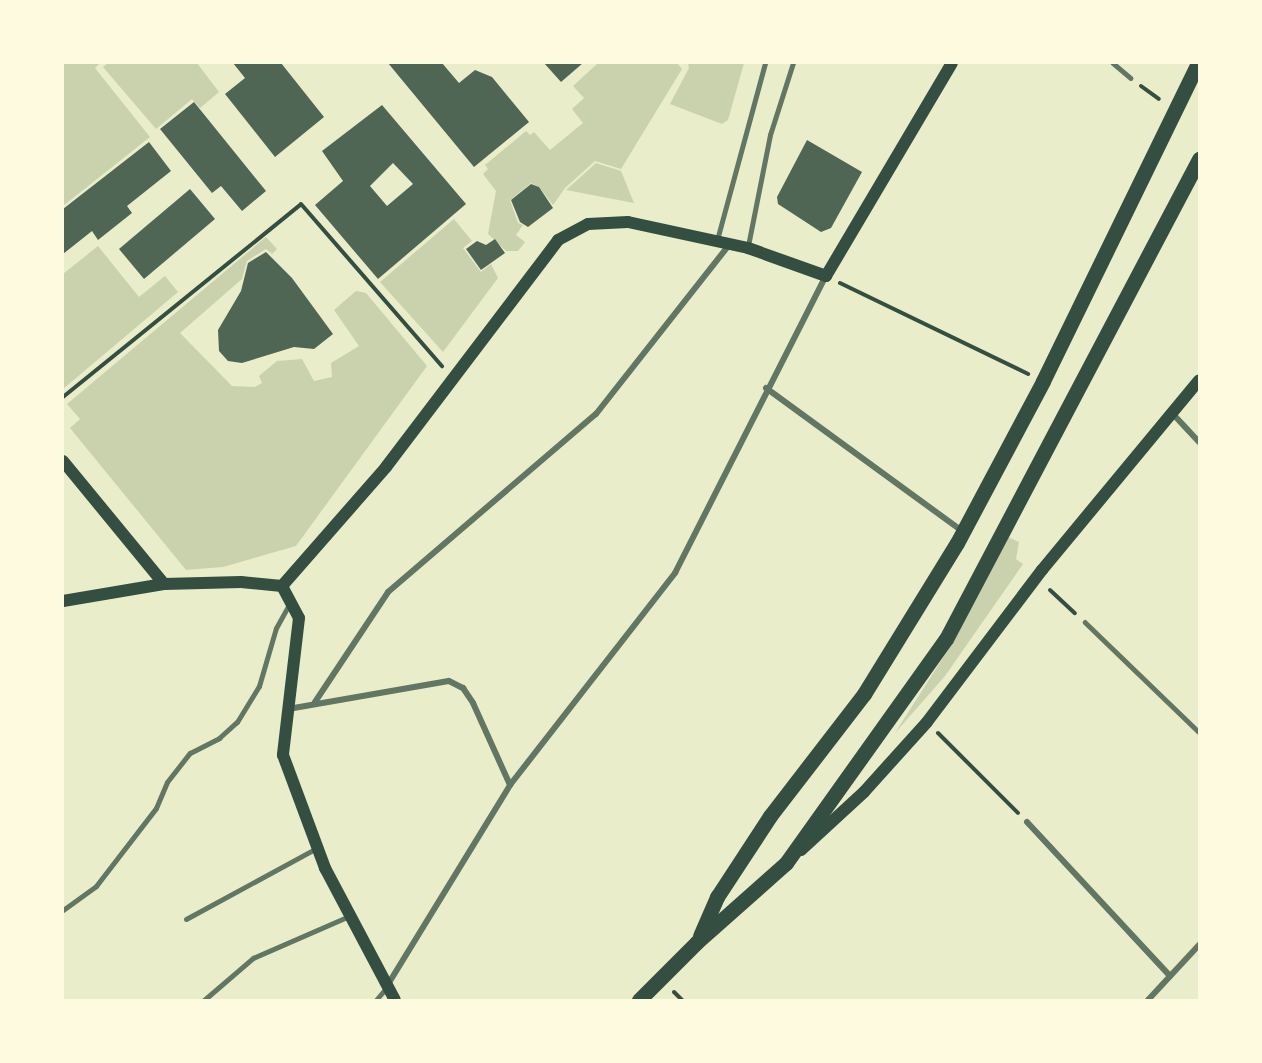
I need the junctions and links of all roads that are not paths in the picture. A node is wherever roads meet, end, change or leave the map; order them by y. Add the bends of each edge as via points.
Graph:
1 (765, 63) edge
2 (793, 63) edge
3 (951, 63) edge
4 (1113, 63) edge
5 (1198, 63) edge
6 (1131, 78) road end
7 (1199, 159) edge
8 (717, 241) junction
9 (730, 244) junction
10 (748, 248) junction
11 (826, 276) junction
12 (1199, 380) edge
13 (766, 388) junction
14 (1172, 413) junction
15 (1199, 441) edge
16 (63, 461) edge
17 (963, 532) junction
18 (164, 584) junction
19 (282, 586) junction
20 (63, 601) edge
21 (291, 601) junction
22 (1085, 622) road end
23 (315, 702) junction
24 (288, 709) junction
25 (1199, 732) edge
26 (510, 785) junction
27 (1027, 822) road end
28 (317, 848) junction
29 (786, 863) junction
30 (63, 910) edge
31 (349, 916) junction
32 (186, 918) dead end
33 (697, 942) junction
34 (1199, 945) edge
35 (1170, 976) junction
36 (386, 988) junction
37 (204, 1000) edge
38 (376, 1000) edge
39 (395, 1000) edge
40 (639, 1000) edge
41 (1148, 1000) edge

1 - 8 lane
2 - 10 lane via 770,135
3 - 11 main road via 949,73
4 - 6 lane
5 - 17 main road via 1043,381
7 - 29 main road via 946,639
8 - 9 main road
8 - 19 main road via 628,222 588,224 558,240 386,466
9 - 10 main road
9 - 23 street via 596,414 388,592
10 - 11 main road
11 - 13 street
12 - 14 main road
13 - 17 street
13 - 26 street via 675,573
14 - 15 street
14 - 29 main road via 1036,577 927,722 864,792
16 - 18 main road
17 - 33 main road via 864,694 770,816 726,883
18 - 19 main road via 241,582
18 - 20 main road
19 - 21 main road
21 - 24 main road via 300,618
21 - 30 street via 276,628 259,686 237,722 219,738 190,753 168,782 156,808 96,886
22 - 25 lane
23 - 24 street
23 - 26 street via 450,681 463,688 473,703
24 - 28 main road via 284,756
26 - 36 street
27 - 35 street
28 - 31 main road
28 - 32 street
29 - 33 main road
31 - 36 main road
31 - 37 street via 253,958
33 - 40 main road
34 - 35 street
35 - 41 street
36 - 38 street
36 - 39 main road

